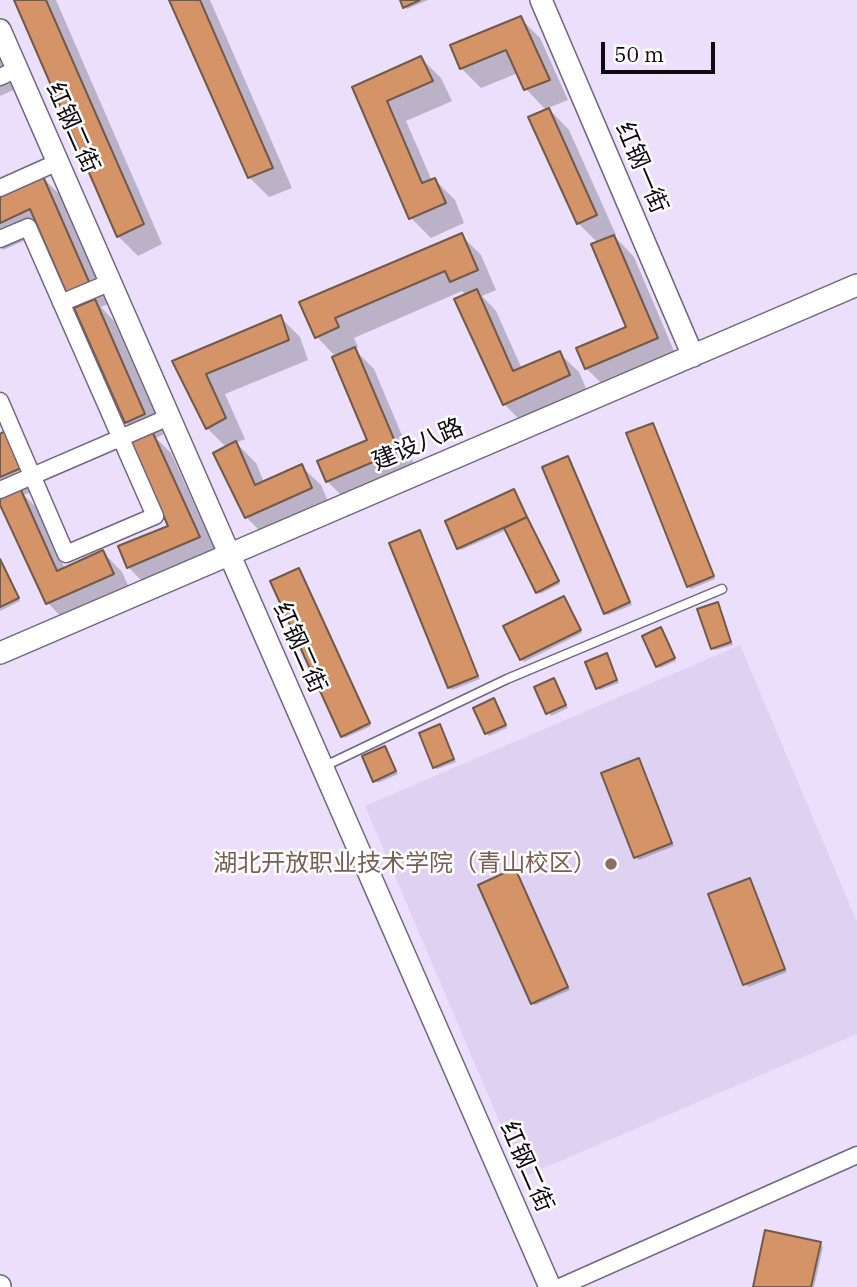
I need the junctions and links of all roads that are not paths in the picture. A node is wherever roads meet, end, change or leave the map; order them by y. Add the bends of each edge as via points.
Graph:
1 (541, 0) edge
2 (0, 30) edge
3 (9, 73) edge
4 (58, 162) junction
5 (0, 188) edge
6 (0, 239) edge
7 (111, 282) junction
8 (857, 285) edge
9 (61, 303) junction
10 (693, 356) junction
11 (2, 412) edge
12 (169, 417) junction
13 (121, 438) junction
14 (32, 476) junction
15 (0, 490) edge
16 (229, 554) junction
17 (722, 589) dead end
18 (0, 653) edge
19 (323, 768) junction
20 (857, 1155) edge
21 (550, 1287) edge
22 (560, 1287) edge

1 - 10 street, 红钢一街
2 - 3 street, 红钢二街
3 - 4 street, 红钢二街
4 - 5 street
4 - 7 street, 红钢二街
6 - 9 street via 28,226
7 - 9 street
7 - 12 street, 红钢二街
8 - 10 street, 建设八路
9 - 13 street
10 - 16 street, 建设八路
11 - 14 street
12 - 13 street
12 - 16 street, 红钢二街
13 - 14 street
13 - 14 street via 155,516 130,527 66,554
14 - 15 street
16 - 18 street, 建设八路
16 - 19 street, 红钢二街
17 - 19 lane via 507,679
19 - 21 street, 红钢二街
20 - 22 street

